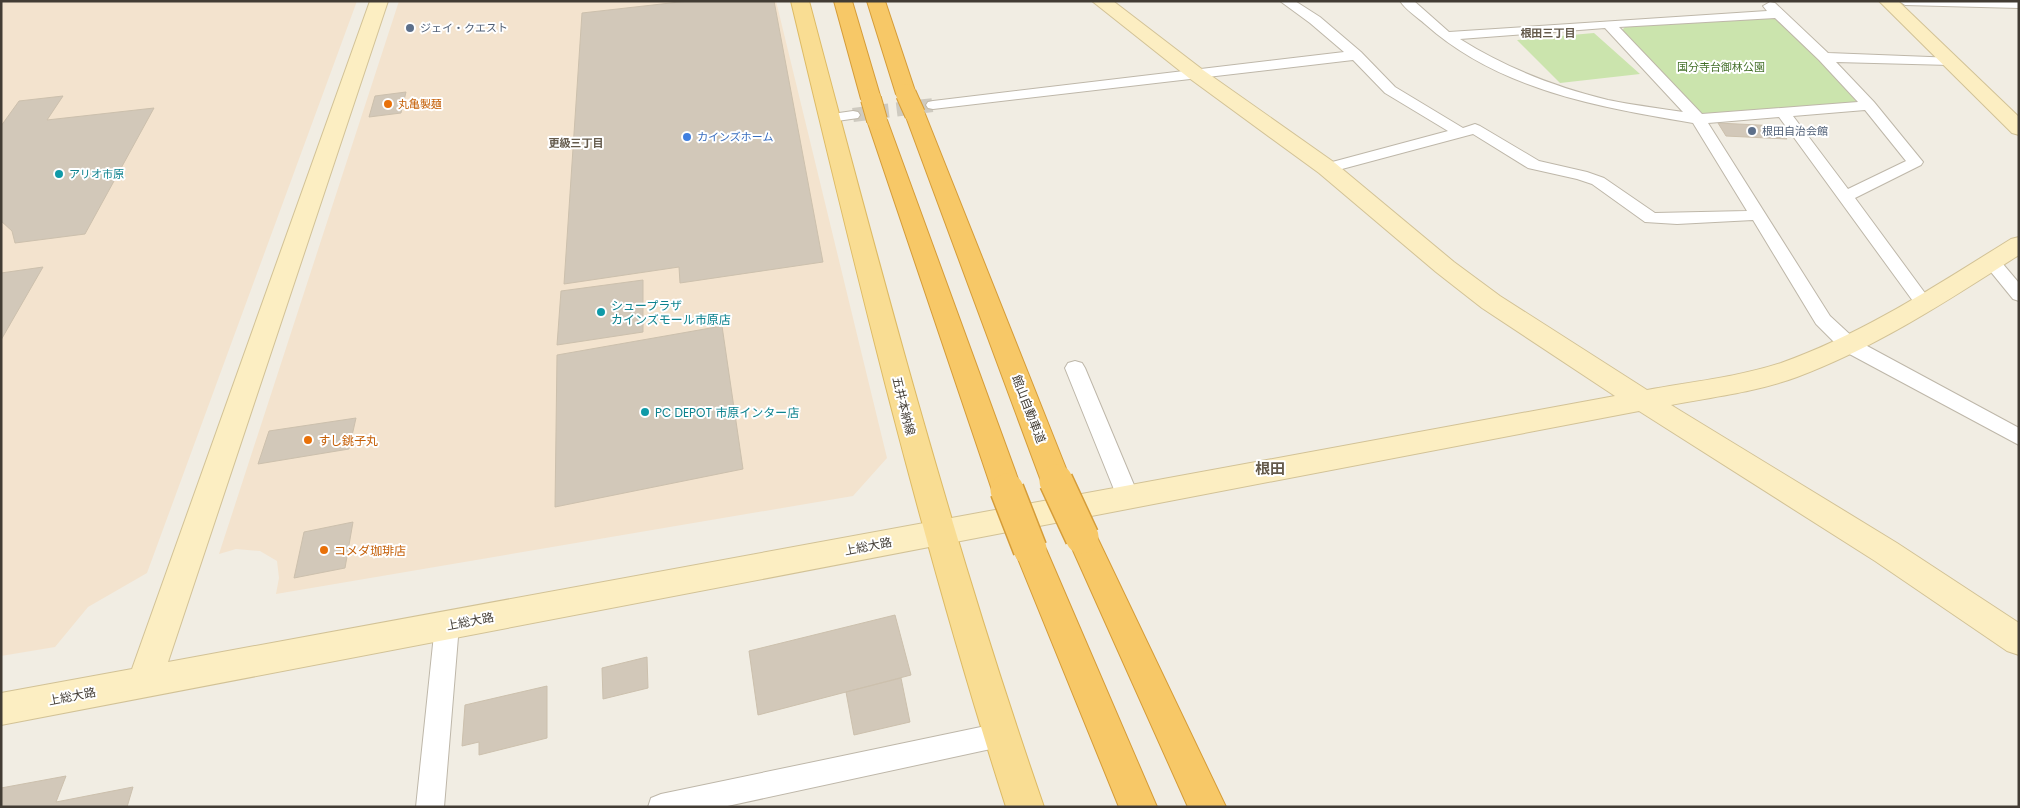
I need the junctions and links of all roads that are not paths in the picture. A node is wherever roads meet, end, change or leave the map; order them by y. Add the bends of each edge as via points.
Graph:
1 (379, 1) edge
2 (800, 1) edge
3 (843, 1) edge
4 (876, 1) edge
5 (1101, 1) edge
6 (1286, 1) edge
7 (1406, 1) edge
8 (1765, 1) edge
9 (1888, 1) edge
10 (1905, 1) edge
11 (2014, 5) edge
12 (1779, 14) junction
13 (1608, 24) junction
14 (1446, 36) junction
15 (1356, 55) junction
16 (1824, 57) junction
17 (1950, 61) junction
18 (1196, 74) junction
19 (918, 104) junction
20 (1869, 105) junction
21 (1783, 112) junction
22 (858, 113) junction
23 (1698, 118) junction
24 (2019, 129) edge
25 (1461, 133) junction
26 (1327, 168) junction
27 (1846, 196) junction
28 (1757, 215) junction
29 (2019, 244) edge
30 (1991, 261) junction
31 (2019, 295) edge
32 (1924, 304) junction
33 (1850, 345) junction
34 (1076, 368) dead end
35 (1643, 401) junction
36 (2019, 437) edge
37 (1128, 497) junction
38 (938, 532) junction
39 (447, 625) junction
40 (2019, 641) edge
41 (144, 682) junction
42 (1, 709) edge
43 (1000, 735) junction
44 (430, 807) edge
45 (661, 807) edge
46 (1025, 807) edge
47 (1138, 807) edge
48 (1207, 807) edge

1 - 41 street
2 - 22 main road, 五井本納線
3 - 22 highway
4 - 19 highway, 館山自動車道
5 - 18 street
6 - 15 street via 1315,20
7 - 14 street
8 - 12 street
9 - 17 street
10 - 11 street
12 - 13 street
12 - 16 street
13 - 14 street
13 - 23 street
14 - 23 street via 1487,62 1544,86 1607,104
15 - 18 street
15 - 25 street via 1390,90
16 - 17 street
16 - 20 street
17 - 24 street
18 - 19 street
18 - 26 street
19 - 48 highway, 館山自動車道, bridge via 1056,481
20 - 21 street
20 - 27 street via 1915,162
21 - 23 street
21 - 27 street
22 - 38 main road, 五井本納線
22 - 47 highway, bridge via 1030,549
23 - 28 street
25 - 26 street
25 - 28 street via 1475,129 1534,165 1598,181 1651,218
26 - 35 street via 1491,302
27 - 32 street
28 - 33 street via 1823,320
29 - 30 street, 上総大路
30 - 31 street
30 - 32 street, 上総大路
32 - 33 street, 上総大路
33 - 35 street, 上総大路 via 1786,371
33 - 36 street
34 - 37 street
35 - 37 street, 上総大路
35 - 40 street via 1886,552
37 - 38 street, 上総大路
38 - 39 street, 上総大路
38 - 43 main road, 五井本納線
39 - 41 street, 上総大路
39 - 44 street
41 - 42 street, 上総大路
43 - 45 street
43 - 46 main road, 五井本納線

